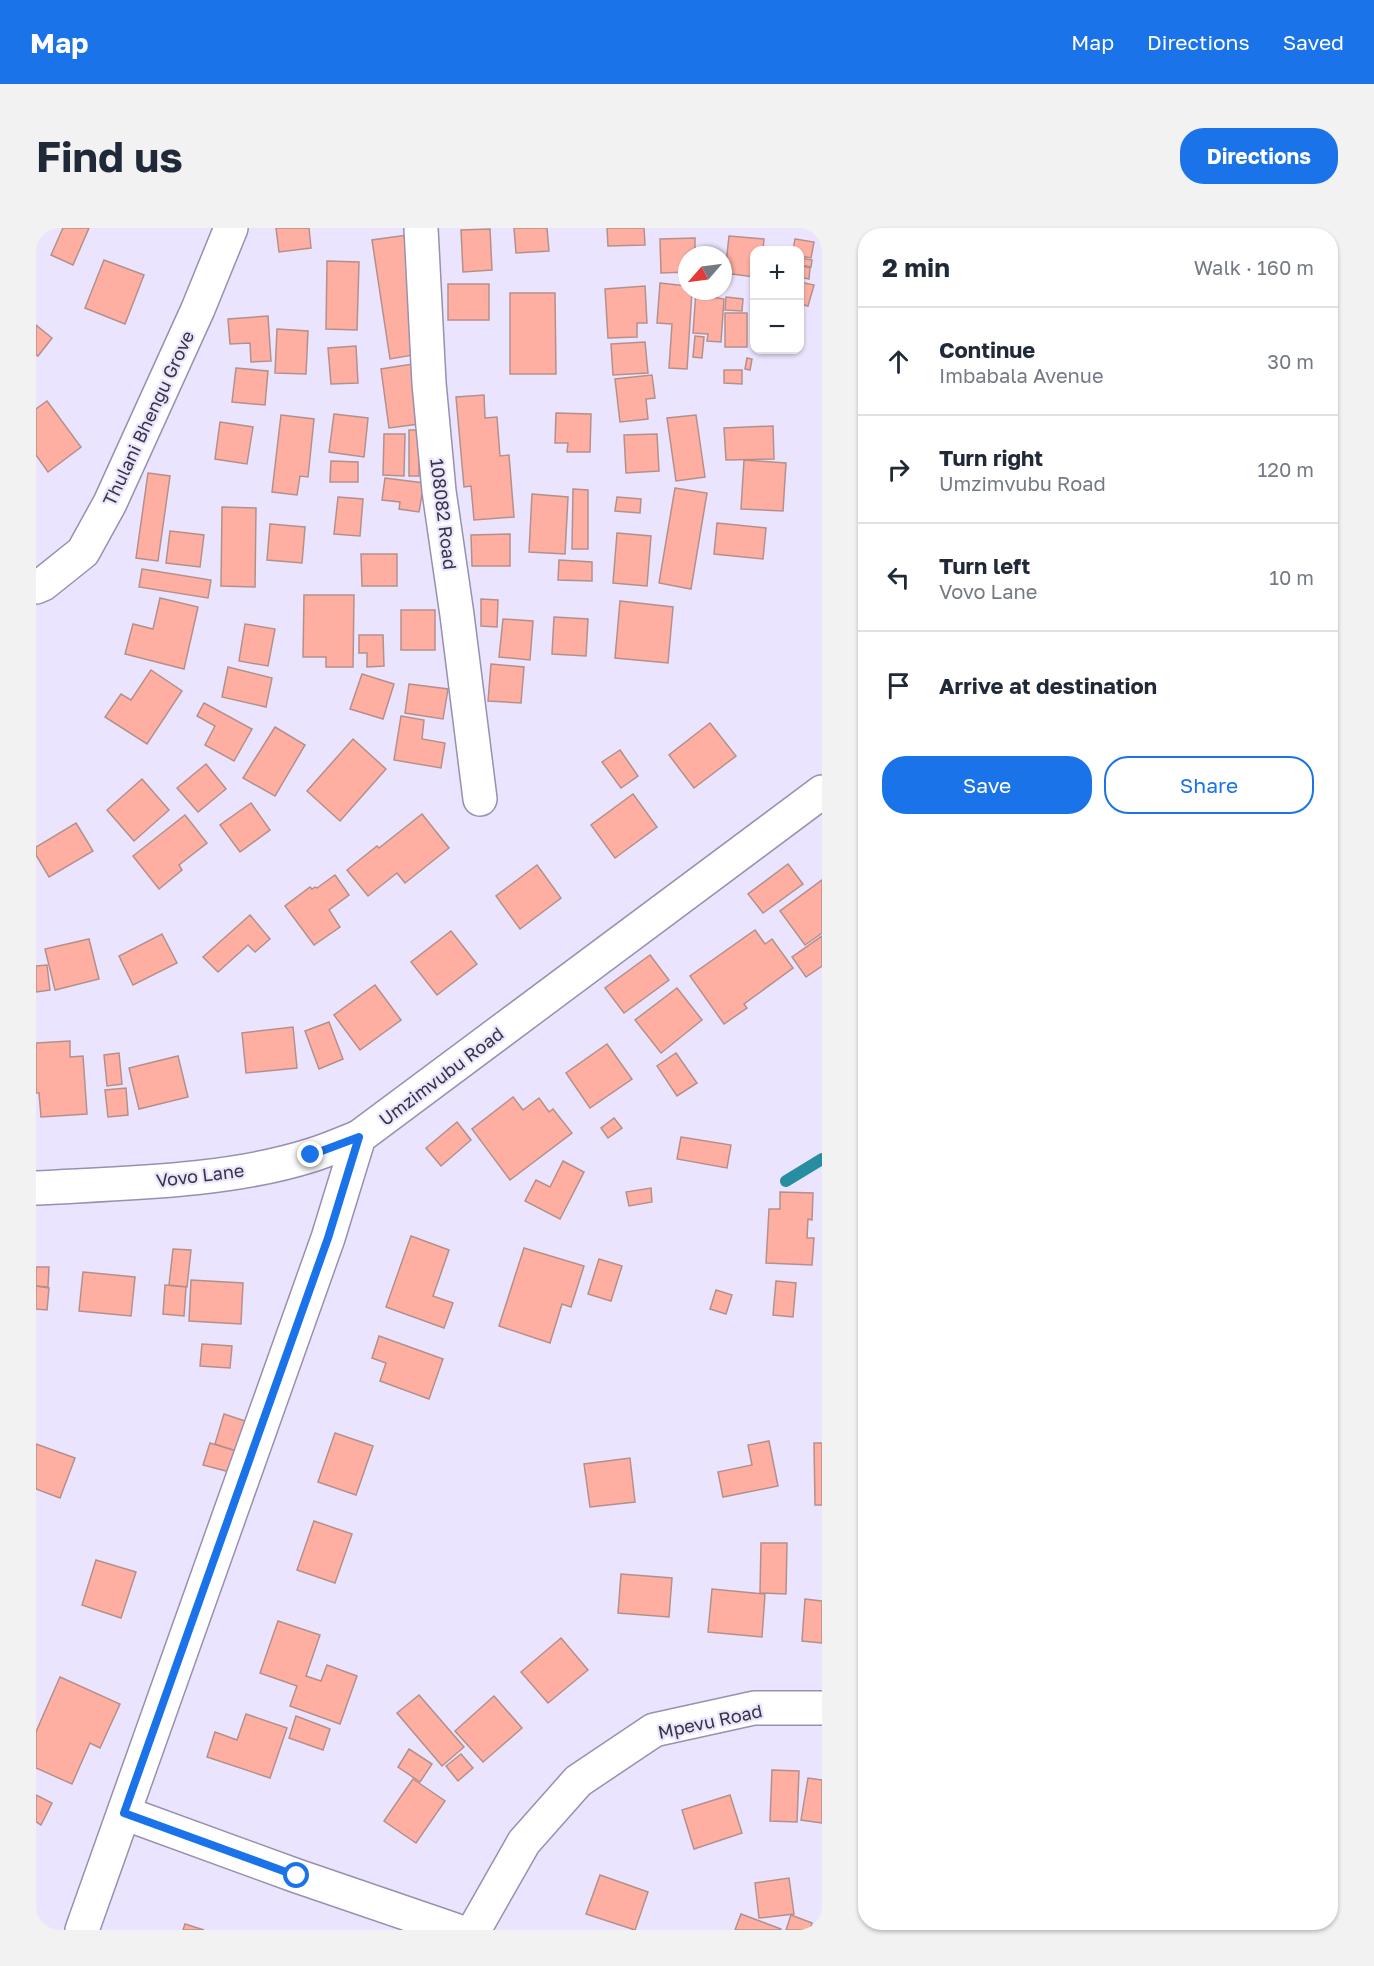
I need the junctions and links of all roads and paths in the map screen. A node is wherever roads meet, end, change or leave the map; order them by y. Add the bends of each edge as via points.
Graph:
1 (231, 228) edge
2 (421, 228) edge
3 (36, 587) edge
4 (822, 792) edge
5 (480, 799) dead end
6 (359, 1137) junction
7 (36, 1188) edge
8 (822, 1708) edge
9 (124, 1813) junction
10 (82, 1930) edge
11 (455, 1930) edge
12 (474, 1930) edge

1 - 3 street, Thulani Bhengu Grove via 110,503 83,552
2 - 5 street, 108082 Road via 439,491
4 - 6 street, Umzimvubu Road
6 - 7 street, Vovo Lane via 311,1155 246,1170 159,1181
6 - 9 street, Umzimvubu Road via 328,1238
8 - 12 street, Mpevu Road via 754,1708 654,1730 578,1781 524,1842
9 - 10 street, Umzimvubu Road
9 - 11 street

